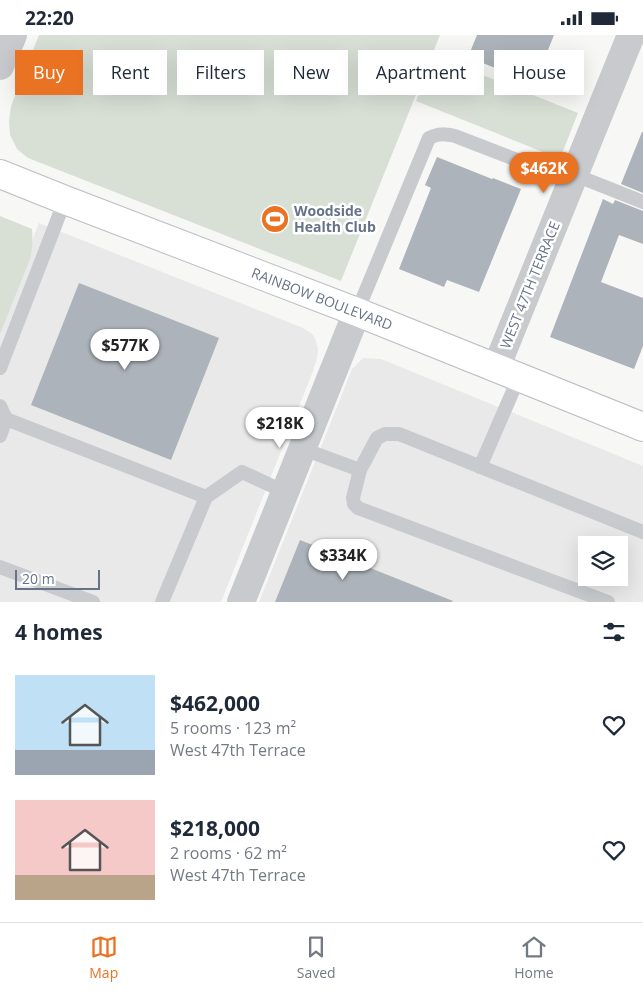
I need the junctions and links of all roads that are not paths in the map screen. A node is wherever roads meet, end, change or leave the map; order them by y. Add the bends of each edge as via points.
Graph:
1 (13, 35) edge
2 (631, 35) edge
3 (0, 65) edge
4 (0, 174) edge
5 (574, 178) junction
6 (65, 201) junction
7 (643, 202) edge
8 (357, 312) junction
9 (0, 368) edge
10 (508, 373) junction
11 (0, 406) edge
12 (6, 419) junction
13 (643, 427) edge
14 (0, 436) edge
15 (303, 449) junction
16 (480, 467) junction
17 (360, 471) junction
18 (285, 492) junction
19 (206, 497) junction
20 (643, 532) edge
21 (0, 567) edge
22 (93, 602) edge
23 (162, 602) edge
24 (241, 602) edge
25 (608, 602) edge

1 - 3 street
2 - 5 street, WEST 47TH TERRACE
4 - 6 main road, RAINBOW BOULEVARD
5 - 7 lane
5 - 8 lane via 455,136 437,134 429,138
5 - 10 street, WEST 47TH TERRACE
6 - 8 main road, RAINBOW BOULEVARD
6 - 9 lane
8 - 10 main road, RAINBOW BOULEVARD
8 - 15 street
10 - 13 main road, RAINBOW BOULEVARD
10 - 16 lane
11 - 12 lane
12 - 14 lane
12 - 19 lane
15 - 17 lane
15 - 18 street
16 - 17 lane via 399,434 385,433 377,438
16 - 20 lane
17 - 25 lane via 353,498 358,508
18 - 19 lane via 242,473
18 - 24 street
19 - 23 lane
21 - 22 lane

